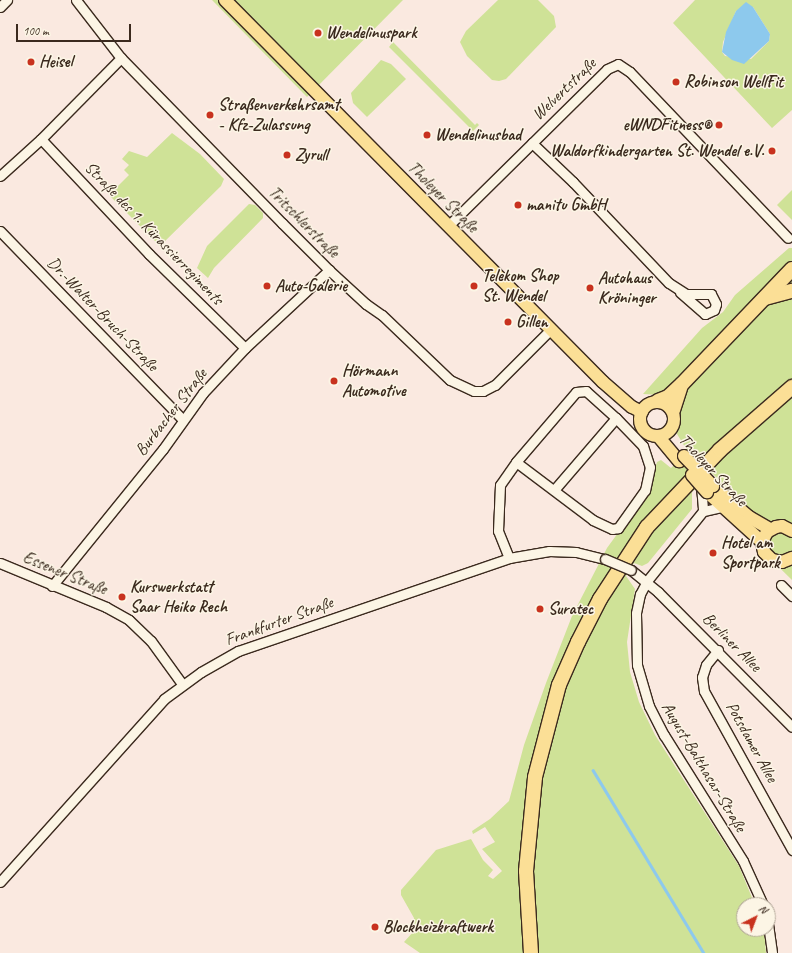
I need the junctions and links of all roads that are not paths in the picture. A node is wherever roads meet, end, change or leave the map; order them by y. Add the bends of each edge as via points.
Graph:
1 (7, 0) edge
2 (76, 0) edge
3 (225, 0) edge
4 (0, 7) edge
5 (121, 58) junction
6 (41, 139) junction
7 (532, 144) junction
8 (0, 176) edge
9 (448, 226) junction
10 (0, 231) edge
11 (788, 238) dead end
12 (792, 269) edge
13 (329, 270) junction
14 (792, 291) edge
15 (680, 292) dead end
16 (763, 299) junction
17 (551, 329) junction
18 (245, 348) junction
19 (682, 384) junction
20 (792, 388) edge
21 (658, 401) junction
22 (672, 410) junction
23 (642, 412) junction
24 (616, 418) junction
25 (183, 420) junction
26 (672, 428) junction
27 (658, 436) junction
28 (681, 458) junction
29 (516, 462) junction
30 (707, 488) junction
31 (554, 490) junction
32 (721, 507) junction
33 (703, 510) junction
34 (770, 530) junction
35 (792, 531) edge
36 (762, 542) junction
37 (508, 558) junction
38 (791, 562) edge
39 (0, 563) edge
40 (647, 582) junction
41 (781, 585) dead end
42 (52, 586) junction
43 (792, 596) edge
44 (718, 650) junction
45 (182, 684) junction
46 (792, 727) edge
47 (792, 850) edge
48 (0, 882) edge
49 (759, 897) edge
50 (770, 937) edge
51 (531, 953) edge
52 (772, 953) edge

1 - 4 street
2 - 5 street, Tritschlerstraße
3 - 9 main road, Tholeyer Straße
5 - 6 street
5 - 13 street, Tritschlerstraße
6 - 8 street
6 - 18 street, Straße des 1. Kürassierregiments via 149,254
7 - 9 street, Welvertstraße
7 - 11 street, Welvertstraße via 612,66 623,66
7 - 15 street, Welvertstraße via 573,182 643,259
9 - 17 main road, Tholeyer Straße
10 - 25 street, Dr.-Walter-Bruch-Straße
12 - 16 highway
13 - 17 street, Tritschlerstraße via 382,315 450,380 464,388 483,391 495,385
13 - 18 street, Burbacher Straße
14 - 16 highway
16 - 19 highway
17 - 23 main road, Tholeyer Straße via 603,382 632,407
18 - 25 street, Burbacher Straße via 203,393
19 - 21 highway via 668,398
19 - 22 highway
20 - 51 highway via 720,450 647,527 600,599 578,642 559,685 535,777 526,871
21 - 22 main road
21 - 23 main road via 646,405
22 - 26 main road via 675,419
23 - 27 main road via 640,417 643,428
24 - 29 street via 592,395 580,390
24 - 31 street
24 - 31 street via 643,446 650,467 645,490 618,528 603,527
25 - 42 street, Burbacher Straße via 154,460
26 - 27 main road
26 - 28 main road, Tholeyer Straße
27 - 28 main road, Tholeyer Straße
28 - 30 main road, Tholeyer Straße, bridge
29 - 31 street
29 - 37 street via 500,485 497,520 498,531
30 - 32 main road, Tholeyer Straße
30 - 33 street
30 - 34 main road, Tholeyer Straße
32 - 33 street
32 - 36 main road, Tholeyer Straße via 755,533
33 - 40 street, August-Balthasar-Straße
34 - 35 main road via 782,526
34 - 36 main road
36 - 38 main road, Tholeyer Straße via 767,557 777,562
37 - 40 street, Frankfurter Straße, bridge via 556,551 576,552 605,559 631,570
37 - 45 street, Frankfurter Straße via 262,641 238,651
39 - 42 street, Essener Straße
40 - 44 street, Berliner Allee
40 - 49 street, August-Balthasar-Straße via 640,594 636,613 637,665 641,685 664,735 743,861
41 - 43 street
42 - 45 street, Essener Straße via 106,607 129,620 151,641
44 - 46 street, Berliner Allee
44 - 47 street, Potsdamer Allee via 706,665 702,677 704,691
45 - 48 street, Frankfurter Straße via 164,699
50 - 52 street

